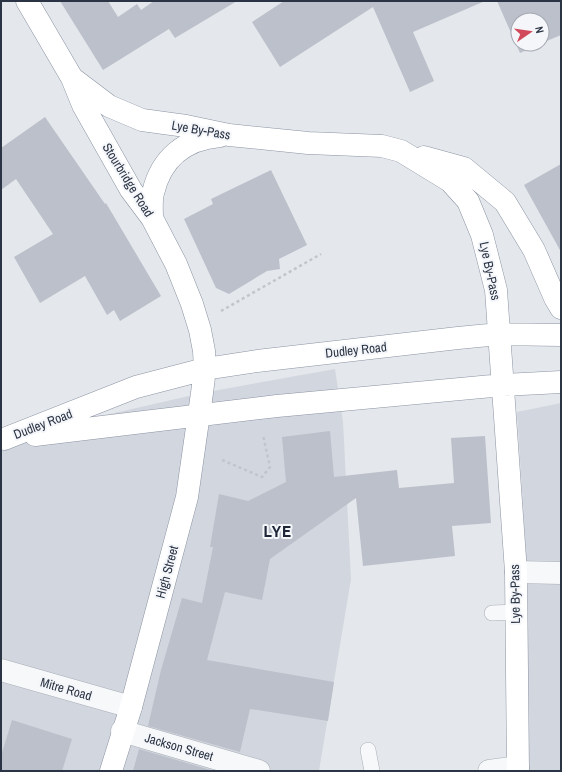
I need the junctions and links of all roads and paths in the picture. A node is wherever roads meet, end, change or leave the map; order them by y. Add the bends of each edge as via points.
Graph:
1 (26, 1) edge
2 (72, 78) junction
3 (229, 135) junction
4 (402, 151) junction
5 (152, 218) junction
6 (321, 254) dead end
7 (561, 308) edge
8 (220, 311) dead end
9 (499, 334) junction
10 (561, 335) edge
11 (205, 369) junction
12 (561, 382) edge
13 (504, 385) junction
14 (199, 416) junction
15 (263, 435) dead end
16 (2, 439) edge
17 (222, 460) dead end
18 (516, 572) junction
19 (561, 573) edge
20 (516, 612) junction
21 (492, 613) dead end
22 (1, 670) edge
23 (131, 707) junction
24 (122, 731) junction
25 (368, 750) dead end
26 (518, 769) edge
27 (111, 771) edge
28 (259, 771) edge
29 (372, 771) edge
30 (489, 771) edge

1 - 2 highway, Stourbridge Road
2 - 3 highway, Lye By-Pass via 109,106 142,120
2 - 5 highway, Stourbridge Road via 83,106 128,183
3 - 4 highway, Lye By-Pass via 308,143 382,146
3 - 5 highway via 194,141 165,163 152,194
4 - 7 highway via 464,168 505,202 534,250
4 - 9 highway, Lye By-Pass via 450,181 468,201 482,236 496,290
5 - 11 highway, Stourbridge Road via 176,264 191,301 200,330
6 - 8 path
9 - 10 highway, Dudley Road
9 - 11 highway, Dudley Road
9 - 13 highway, Lye By-Pass
11 - 14 highway, High Street
11 - 16 highway, Dudley Road via 136,387
12 - 13 highway, Dudley Road
13 - 14 highway, Dudley Road
13 - 18 highway, Lye By-Pass
14 - 16 highway, Dudley Road
14 - 23 highway, High Street via 187,497
15 - 17 path via 270,467 262,477
18 - 19 street
18 - 20 highway, Lye By-Pass
20 - 21 lane
20 - 26 highway, Lye By-Pass
22 - 23 street, Mitre Road
23 - 24 highway, High Street
24 - 27 highway, High Street
24 - 28 street, Jackson Street
25 - 29 lane
26 - 30 street

